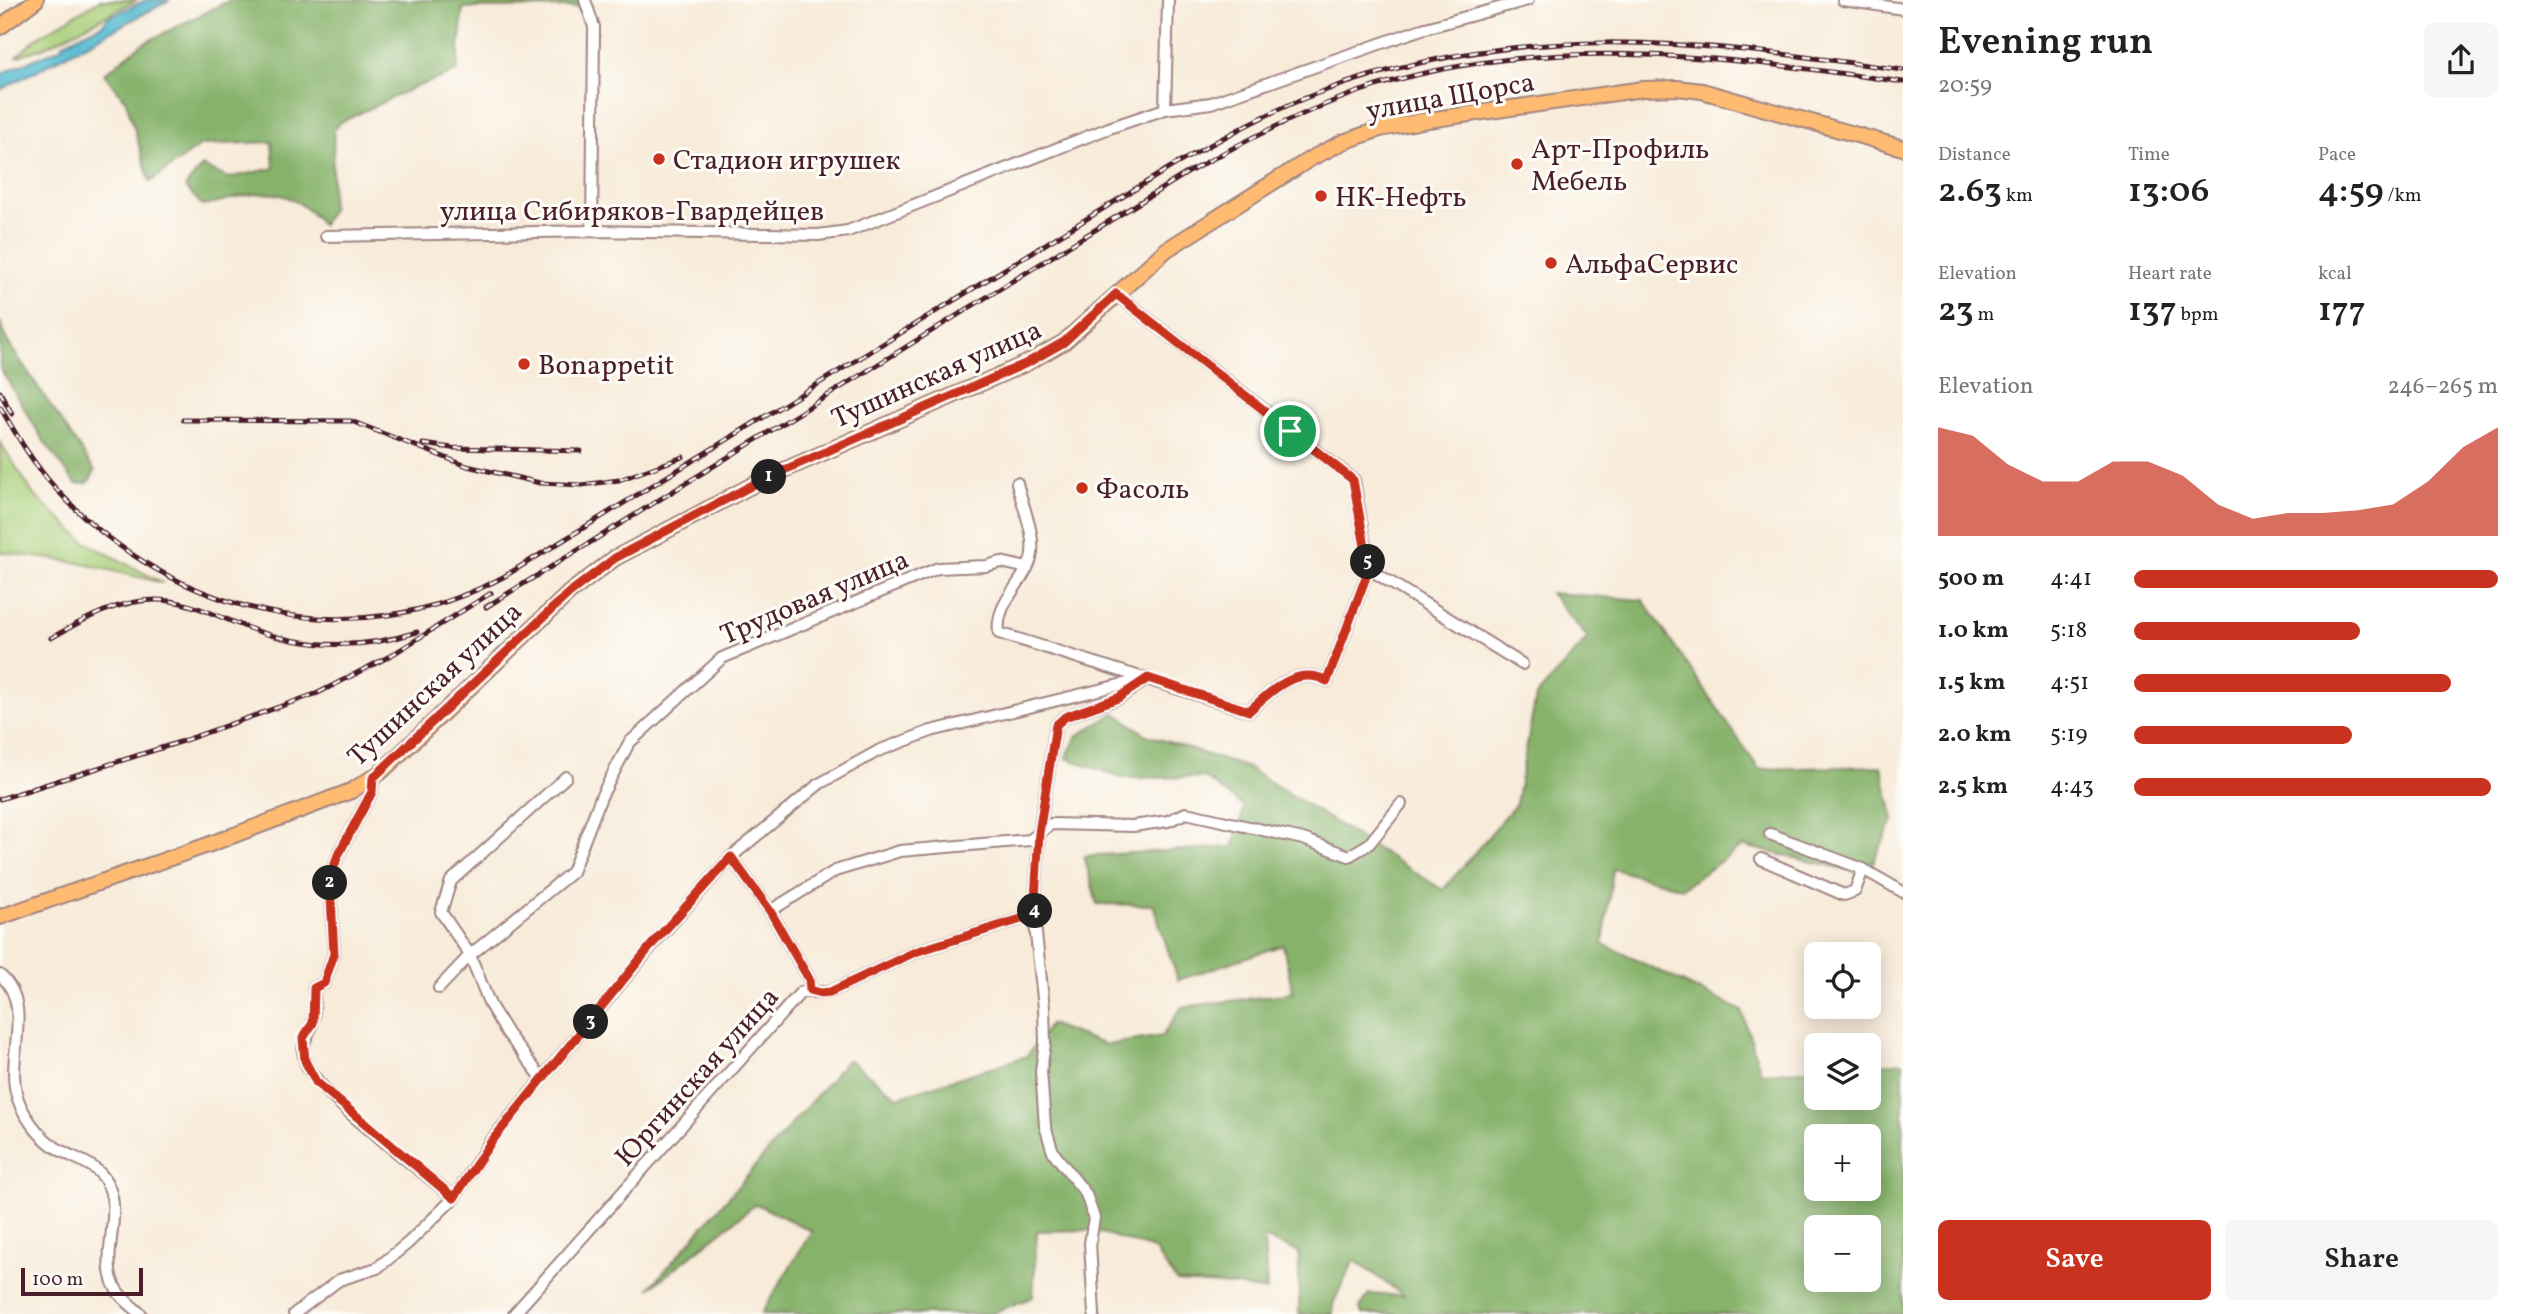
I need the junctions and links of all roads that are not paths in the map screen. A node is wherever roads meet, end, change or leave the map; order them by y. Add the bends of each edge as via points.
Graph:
1 (36, 0) edge
2 (585, 0) edge
3 (1168, 0) edge
4 (1528, 0) edge
5 (1843, 0) edge
6 (1901, 6) edge
7 (0, 27) edge
8 (1165, 109) junction
9 (1903, 148) edge
10 (592, 231) junction
11 (326, 236) dead end
12 (1116, 294) junction
13 (1064, 342) joint
14 (1017, 483) dead end
15 (1027, 568) junction
16 (1369, 569) junction
17 (1522, 664) dead end
18 (1148, 678) junction
19 (566, 777) dead end
20 (373, 778) junction
21 (1401, 804) dead end
22 (1039, 833) junction
23 (1770, 834) dead end
24 (731, 857) junction
25 (1761, 859) dead end
26 (1863, 869) junction
27 (1903, 892) edge
28 (770, 911) junction
29 (1034, 915) junction
30 (0, 917) edge
31 (470, 955) junction
32 (0, 975) edge
33 (439, 988) dead end
34 (810, 990) junction
35 (542, 1078) junction
36 (454, 1198) junction
37 (141, 1314) edge
38 (294, 1314) edge
39 (514, 1314) edge
40 (1094, 1314) edge

1 - 7 main road
2 - 10 street via 594,27
3 - 8 street
4 - 8 street, улица Сибиряков-Гвардейцев via 1422,29 1211,103
5 - 6 street
8 - 10 street, улица Сибиряков-Гвардейцев via 848,231 818,235
9 - 12 main road, улица Щорса via 1702,91 1676,88 1583,97 1380,129 1310,159 1166,250
10 - 11 street, улица Сибиряков-Гвардейцев
12 - 13 main road, улица Щорса
12 - 16 street via 1353,480
13 - 20 main road, Тушинская улица via 1027,363 764,479 615,558 569,593
14 - 15 street via 1032,546
15 - 18 street via 1001,613 999,633
15 - 31 street, Трудовая улица via 1001,562 938,568 722,658 629,743 601,797 572,872
16 - 17 street
16 - 18 street via 1327,681 1316,676 1292,678 1277,685 1249,711
18 - 22 street via 1118,698 1065,717 1056,725
18 - 24 street via 995,713 878,751 818,784
19 - 31 street via 451,881 441,912
20 - 30 main road, Тушинская улица via 351,791 205,846
20 - 36 street via 372,792 330,879 334,954 324,983 314,988 313,1023 303,1038 305,1061 316,1082
21 - 22 street via 1369,844 1349,856 1303,839 1186,813 1133,826 1051,824
22 - 28 street via 1030,840 900,850 835,871
22 - 29 street
23 - 26 street
24 - 28 street
24 - 35 street
25 - 26 street via 1844,895 1855,891
26 - 27 street
28 - 34 street via 809,979
29 - 34 street, Юргинская улица via 915,952 830,992
29 - 40 street via 1045,1043 1041,1071 1045,1126 1054,1152 1086,1194 1094,1218 1090,1243
31 - 33 street, Трудовая улица
31 - 35 street via 490,1005
32 - 37 street via 13,991 16,1007 16,1096 29,1119 54,1146 105,1178 112,1195 110,1248 116,1290
34 - 39 street, Юргинская улица via 801,992
35 - 36 street
36 - 38 street via 377,1268 339,1280

